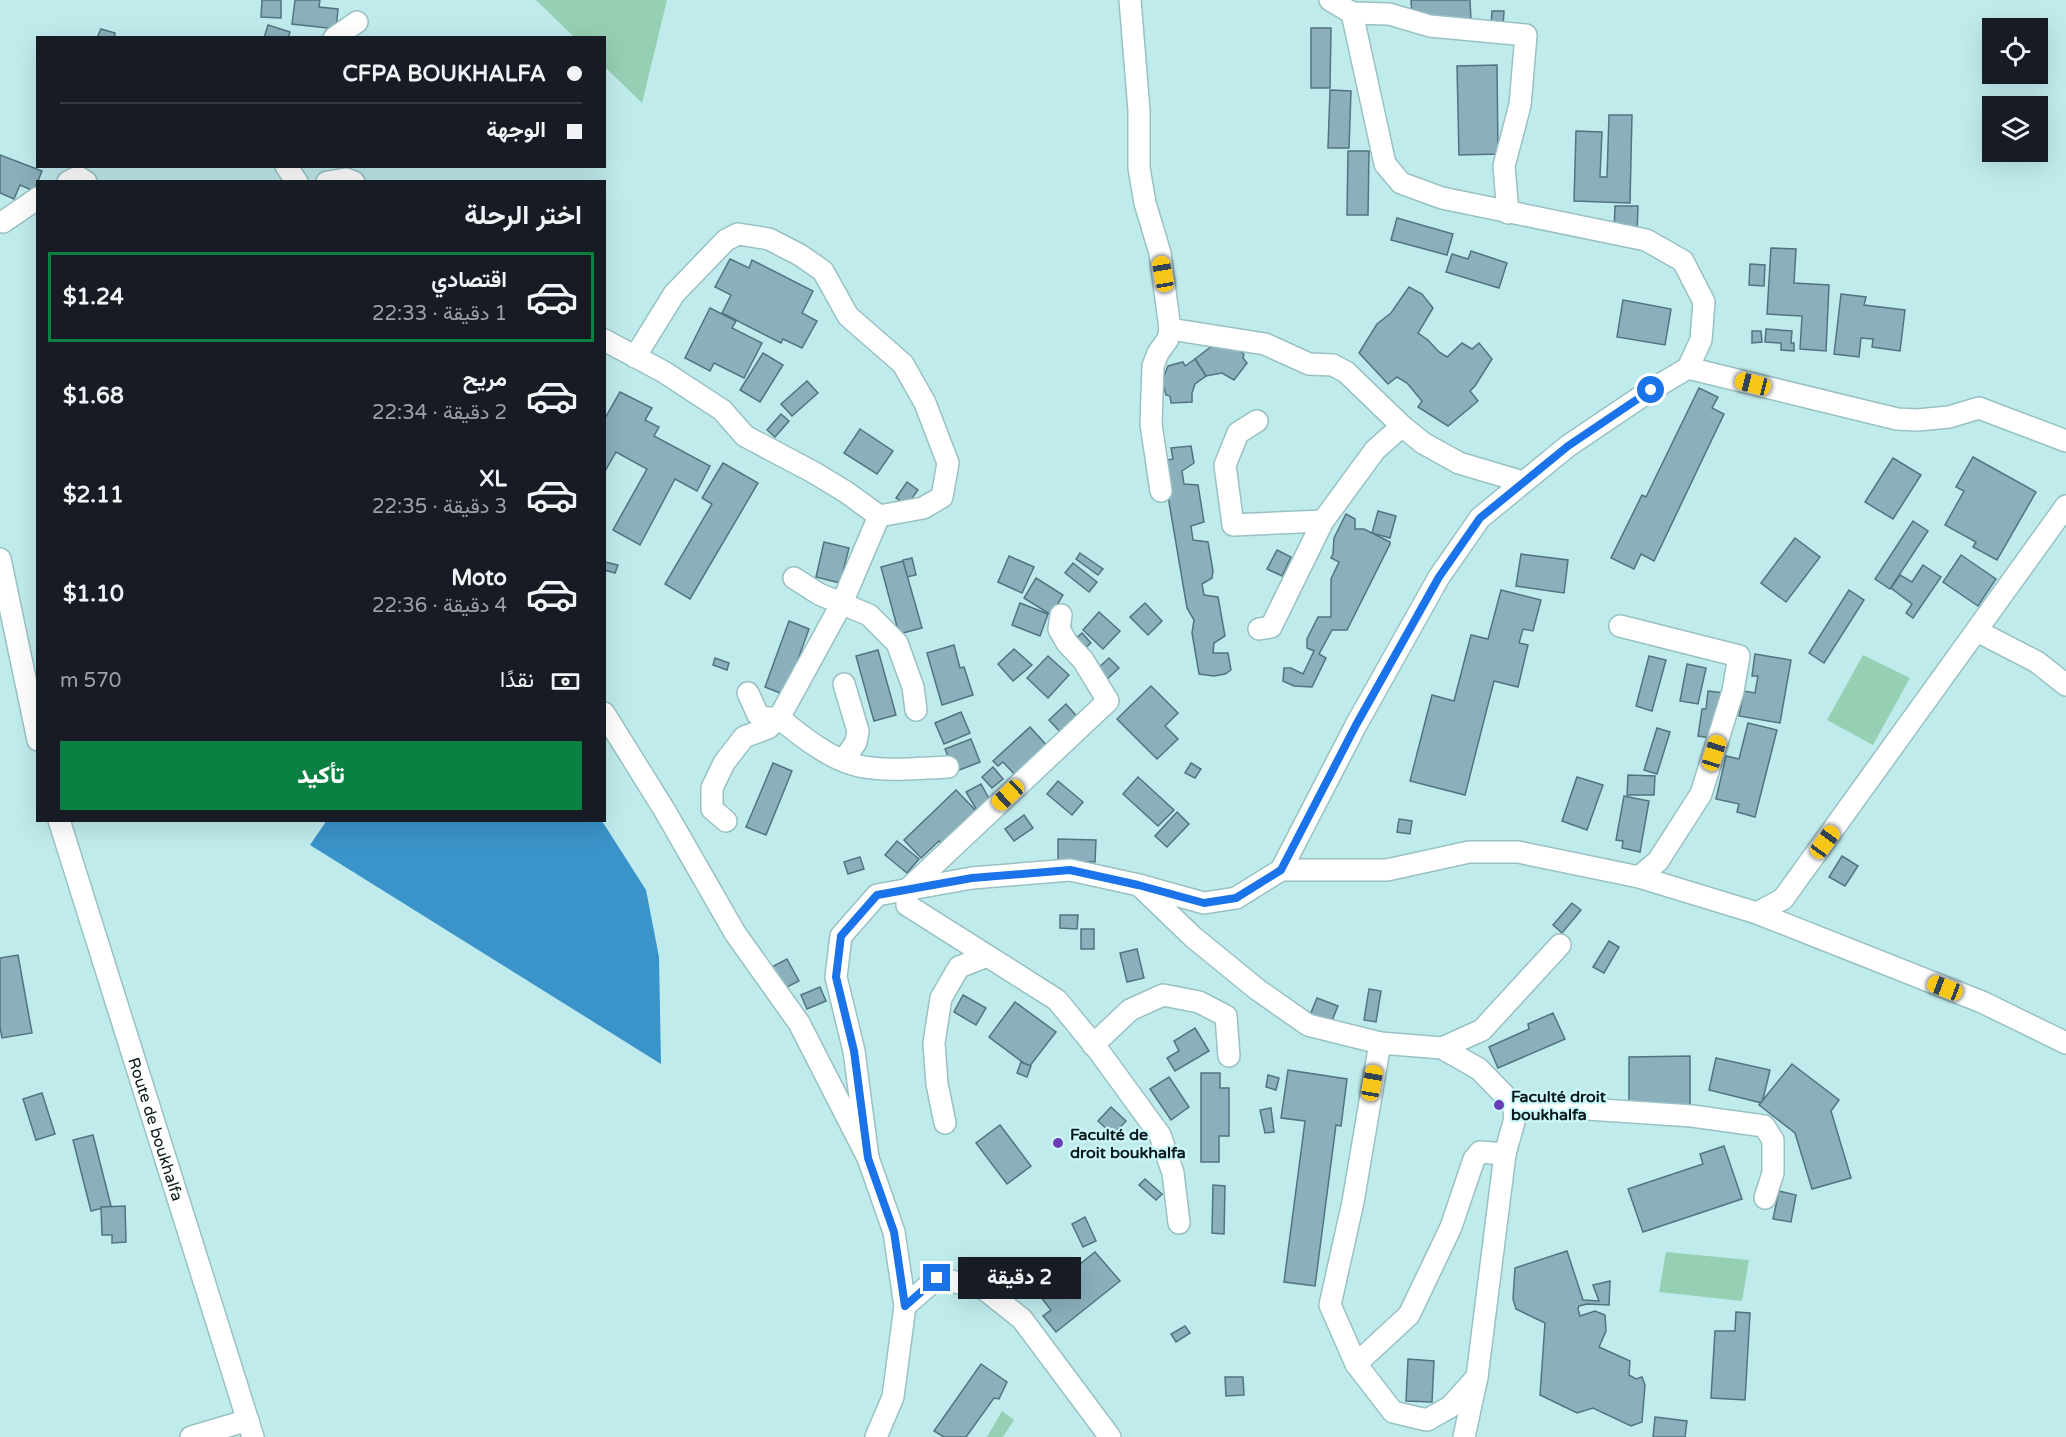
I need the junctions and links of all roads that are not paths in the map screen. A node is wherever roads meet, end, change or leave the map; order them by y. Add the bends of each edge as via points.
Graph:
1 (1130, 0) edge
2 (1330, 0) edge
3 (1352, 13) junction
4 (357, 22) dead end
5 (337, 36) edge
6 (36, 199) edge
7 (1508, 213) junction
8 (3, 222) dead end
9 (1170, 329) junction
10 (606, 341) edge
11 (635, 357) junction
12 (1688, 368) junction
13 (1257, 421) dead end
14 (1402, 426) junction
15 (2066, 441) edge
16 (1523, 482) junction
17 (1161, 491) dead end
18 (2066, 506) edge
19 (879, 516) junction
20 (1323, 521) junction
21 (0, 559) edge
22 (794, 578) dead end
23 (842, 603) junction
24 (1061, 615) dead end
25 (1620, 626) dead end
26 (1259, 629) dead end
27 (1977, 631) junction
28 (844, 684) dead end
29 (2066, 685) edge
30 (748, 693) dead end
31 (915, 710) dead end
32 (606, 716) edge
33 (779, 718) junction
34 (36, 730) edge
35 (844, 760) junction
36 (948, 767) dead end
37 (726, 821) dead end
38 (59, 822) edge
39 (1281, 870) junction
40 (1639, 877) junction
41 (1138, 885) junction
42 (907, 890) junction
43 (1757, 913) junction
44 (1560, 945) dead end
45 (987, 956) junction
46 (2066, 1042) edge
47 (1380, 1043) junction
48 (1093, 1045) junction
49 (1442, 1048) junction
50 (1229, 1056) dead end
51 (1513, 1104) junction
52 (945, 1123) dead end
53 (1505, 1154) junction
54 (868, 1158) junction
55 (1765, 1197) dead end
56 (1179, 1223) dead end
57 (905, 1306) junction
58 (1356, 1364) junction
59 (1477, 1377) junction
60 (251, 1429) edge
61 (191, 1437) edge
62 (876, 1437) edge
63 (1110, 1437) edge
64 (1464, 1437) edge

1 - 9 street via 1139,168 1144,203 1160,253
2 - 3 street
3 - 7 street via 1385,164 1401,183 1442,198
3 - 7 street via 1389,14 1430,26 1526,35 1520,105 1504,166
4 - 5 street
6 - 8 street
7 - 12 street via 1646,240 1683,261 1704,302 1701,340
9 - 14 street via 1265,344 1309,364 1333,365 1346,372
9 - 17 street via 1153,366 1150,424
10 - 11 street
11 - 19 street via 722,410 745,435 813,472
11 - 19 street via 674,294 726,240 738,234 769,238 800,255 824,271 848,315 903,364 925,403 948,463 942,497 923,508
12 - 15 street via 1897,419 1949,417 1979,408
12 - 16 street via 1568,446
13 - 20 street via 1239,433 1225,465 1233,525
14 - 16 street via 1459,463
14 - 20 street via 1375,450
16 - 39 street via 1480,518 1439,577
18 - 27 street
19 - 23 street
20 - 26 street via 1271,627
21 - 34 street
22 - 23 street
23 - 31 street via 869,615 897,643 913,687
23 - 33 street
24 - 42 street via 1059,629 1108,701
25 - 40 street via 1739,656 1733,691 1701,794 1658,861
27 - 29 street via 2037,662
27 - 43 street via 1783,899
28 - 35 street via 858,731
30 - 33 street via 758,715
32 - 54 street via 735,933 799,1023
33 - 35 street
33 - 37 street via 768,728 744,737 724,764 712,788 712,809
35 - 36 street via 857,766 886,769
38 - 60 street, Route de boukhalfa
39 - 40 street via 1388,870 1469,852 1518,852
39 - 41 street via 1236,898 1204,903
40 - 43 street
41 - 42 street via 1070,870 972,878
41 - 47 street via 1193,937 1308,1026
42 - 45 street via 907,906
42 - 54 street via 877,895 841,936 836,977 854,1051
43 - 46 street via 1983,1002
44 - 49 street via 1482,1030
45 - 48 street via 1057,1000
45 - 52 street via 959,967 941,998 934,1043
47 - 49 street
47 - 58 street via 1353,1202 1330,1305
48 - 50 street via 1130,1010 1163,995 1199,1002 1226,1016
48 - 56 street via 1160,1135 1173,1173
49 - 51 street via 1479,1069
51 - 53 street via 1515,1119
51 - 55 street via 1692,1116 1764,1126 1773,1140 1773,1173
53 - 58 street via 1480,1152 1473,1159 1451,1227 1409,1315
53 - 59 street
54 - 57 street via 894,1232
57 - 62 street via 893,1397
57 - 63 street via 937,1278 983,1288 1022,1319
58 - 59 street via 1393,1412 1427,1420 1450,1407
59 - 64 street
60 - 61 street

